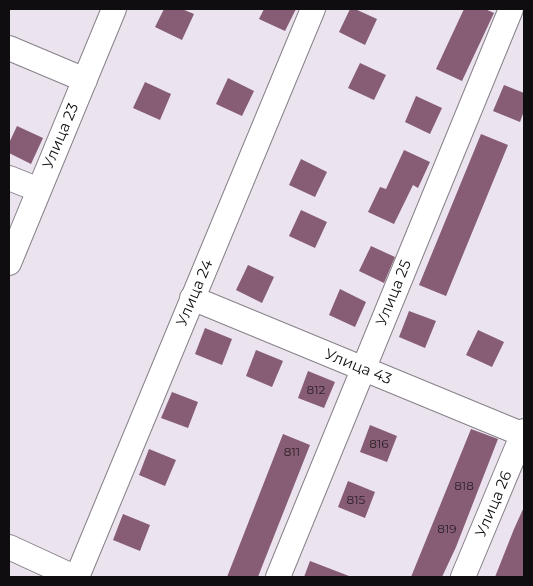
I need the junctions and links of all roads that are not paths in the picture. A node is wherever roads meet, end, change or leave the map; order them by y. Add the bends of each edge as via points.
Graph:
1 (114, 9) edge
2 (313, 9) edge
3 (510, 9) edge
4 (9, 48) edge
5 (85, 80) junction
6 (9, 178) edge
7 (39, 190) junction
8 (9, 263) edge
9 (192, 298) junction
10 (363, 369) junction
11 (524, 433) edge
12 (9, 547) edge
13 (76, 577) edge
14 (278, 577) edge
15 (463, 577) edge

1 - 5 street, Улица 23
2 - 9 street, Улица 24
3 - 10 street, Улица 25
4 - 5 street
5 - 7 street, Улица 23
6 - 7 street
7 - 8 street, Улица 23
9 - 10 street, Улица 43
9 - 13 street, Улица 24
10 - 11 street, Улица 43
10 - 14 street, Улица 25
11 - 15 street, Улица 26
12 - 13 street

